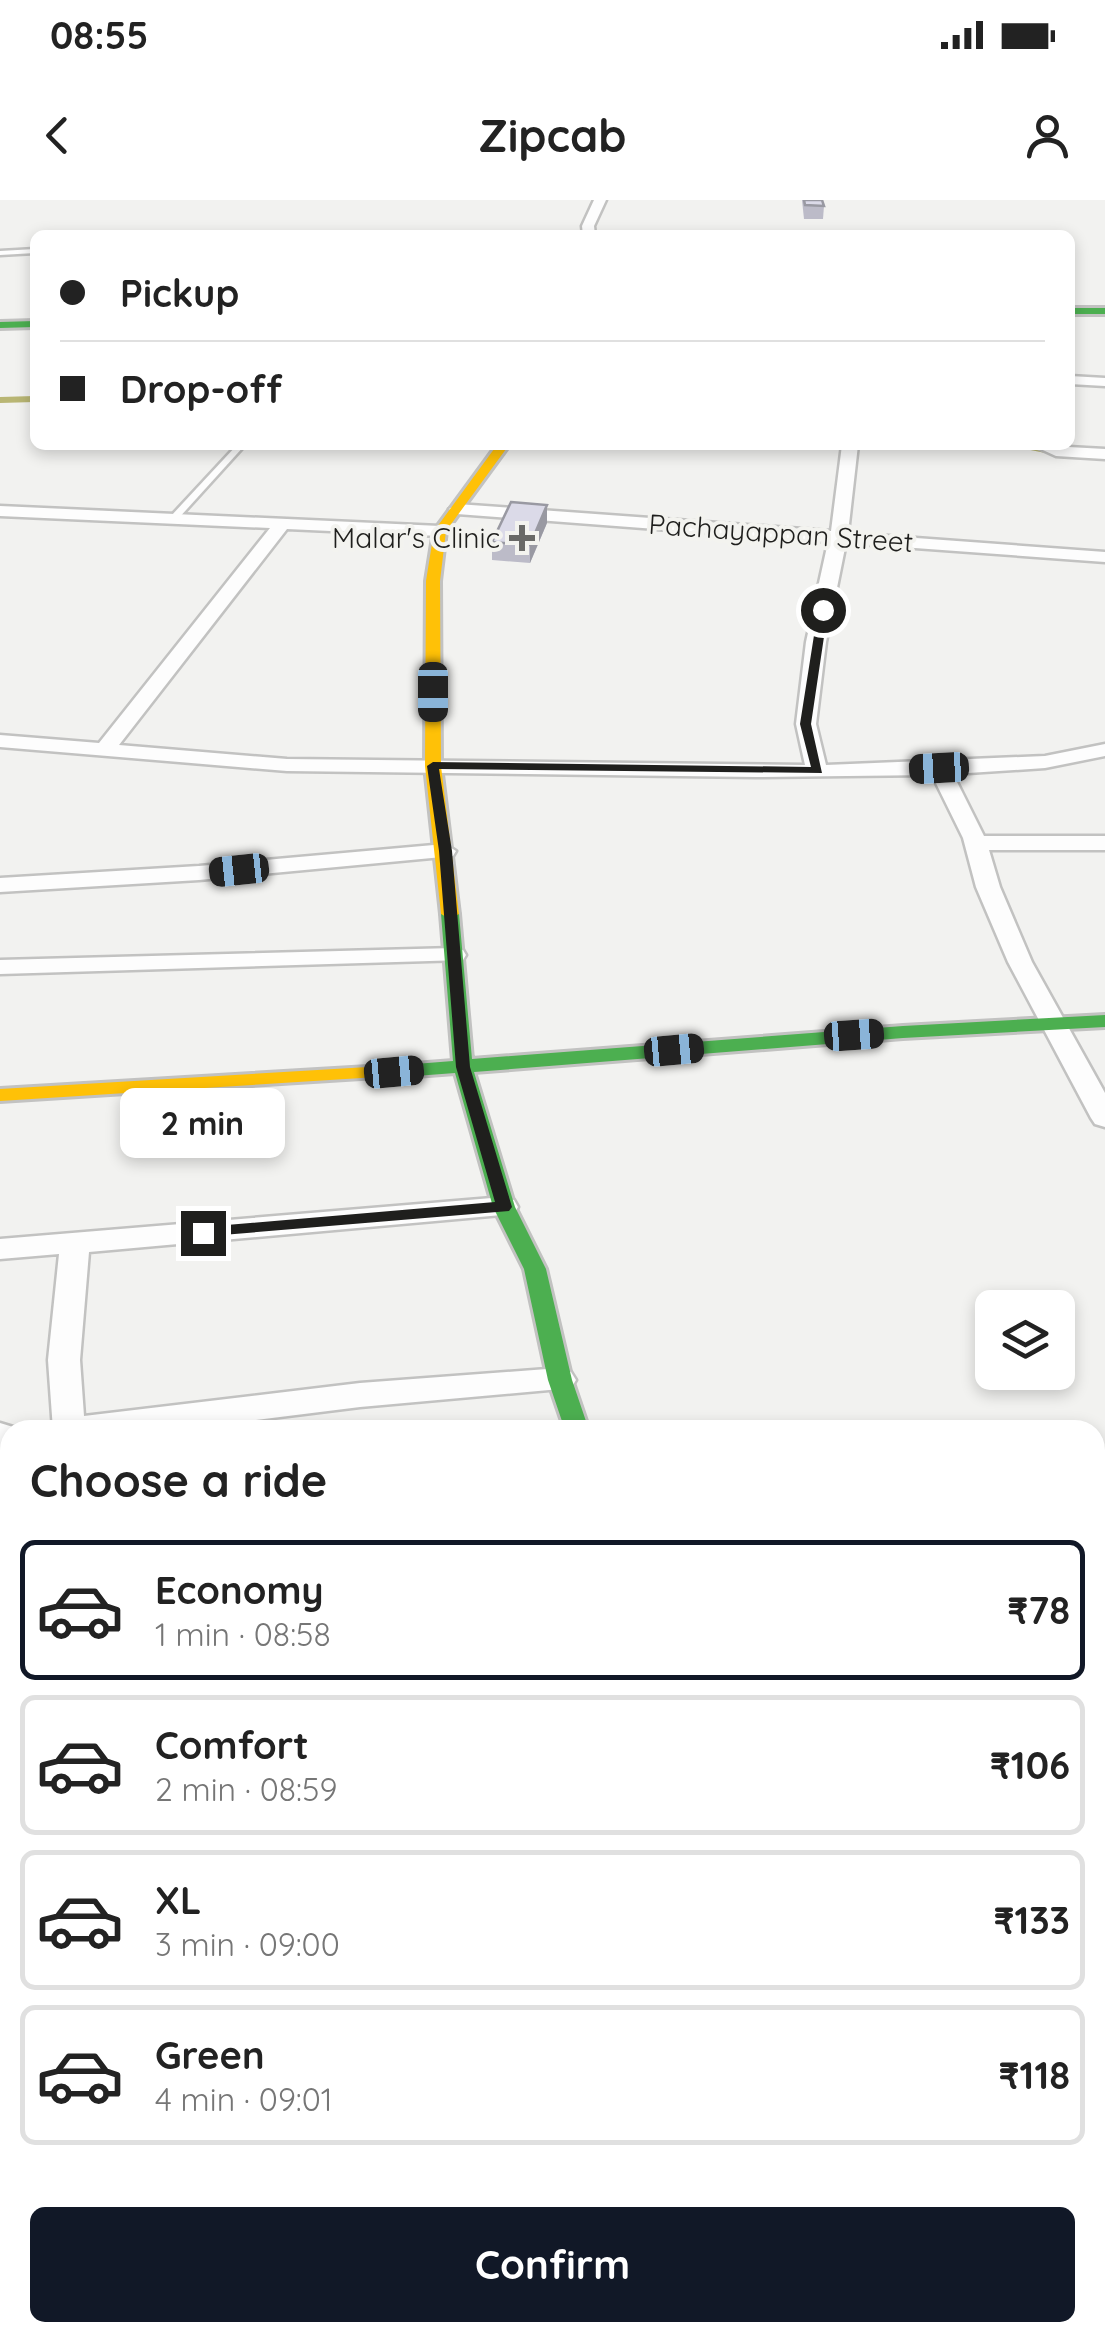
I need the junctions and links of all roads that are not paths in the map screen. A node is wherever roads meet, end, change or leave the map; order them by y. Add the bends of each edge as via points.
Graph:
1 (600, 200) edge
2 (588, 230) edge
3 (30, 251) edge
4 (0, 254) edge
5 (1075, 310) edge
6 (1105, 311) edge
7 (30, 324) edge
8 (0, 325) edge
9 (1075, 380) edge
10 (1105, 382) edge
11 (236, 450) edge
12 (498, 450) edge
13 (850, 450) edge
14 (1056, 450) edge
15 (1105, 454) edge
16 (457, 509) junction
17 (0, 510) edge
18 (174, 518) junction
19 (283, 524) junction
20 (440, 531) junction
21 (839, 536) junction
22 (1105, 558) edge
23 (0, 741) edge
24 (104, 750) junction
25 (1105, 750) edge
26 (433, 766) junction
27 (939, 768) junction
28 (818, 771) junction
29 (975, 843) junction
30 (1105, 843) edge
31 (446, 851) junction
32 (0, 885) edge
33 (454, 955) junction
34 (0, 967) edge
35 (1105, 1021) edge
36 (1050, 1022) junction
37 (463, 1067) junction
38 (0, 1095) edge
39 (1105, 1118) edge
40 (504, 1207) junction
41 (75, 1244) junction
42 (0, 1249) edge
43 (560, 1380) junction
44 (71, 1420) edge
45 (152, 1420) edge
46 (574, 1420) edge

1 - 2 street
3 - 4 lane
5 - 6 street
7 - 8 street
9 - 10 street
11 - 18 lane
12 - 16 street
13 - 21 street
14 - 15 street
16 - 20 street
16 - 21 street, Pachayappan Street
17 - 18 street
18 - 19 street
19 - 20 street
19 - 24 street
20 - 26 street via 432,580
21 - 22 street, Pachayappan Street
21 - 28 street via 806,724
23 - 24 street
24 - 26 street via 288,765
25 - 27 street via 1045,762
26 - 28 street
26 - 31 street
27 - 28 street
27 - 29 street
29 - 30 street
29 - 36 street via 988,887
31 - 32 street
31 - 33 street
33 - 34 street
33 - 37 street
35 - 36 street
36 - 37 street
36 - 39 street
37 - 38 street
37 - 40 street
40 - 41 street
40 - 43 street via 534,1269
41 - 42 street
41 - 44 street via 64,1360
43 - 45 street via 360,1394
43 - 46 street

